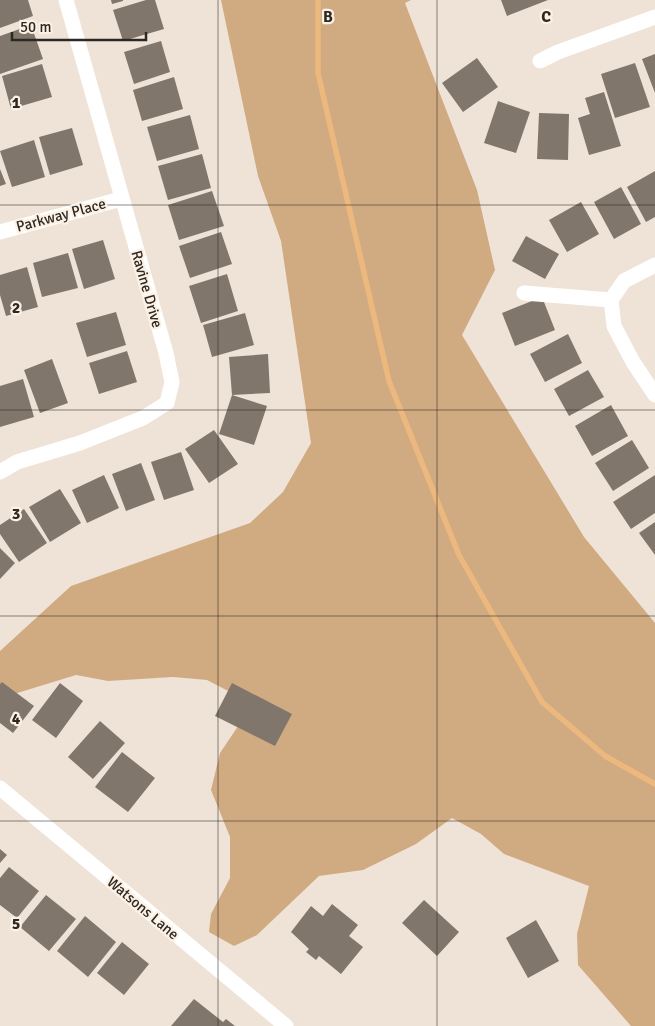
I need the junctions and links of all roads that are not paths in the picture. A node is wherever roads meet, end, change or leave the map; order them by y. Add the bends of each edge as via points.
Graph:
1 (66, 0) edge
2 (655, 17) edge
3 (540, 61) dead end
4 (121, 199) junction
5 (0, 232) edge
6 (655, 266) edge
7 (524, 293) dead end
8 (611, 300) junction
9 (655, 395) edge
10 (0, 472) edge
11 (0, 788) edge
12 (286, 1026) edge

1 - 4 street, Ravine Drive
2 - 3 street
4 - 5 street, Parkway Place
4 - 10 street, Ravine Drive via 166,353 172,382 166,403 143,418 80,443 17,462
6 - 8 street via 624,282
7 - 8 street
8 - 9 street via 614,326 632,362
11 - 12 street, Watsons Lane

